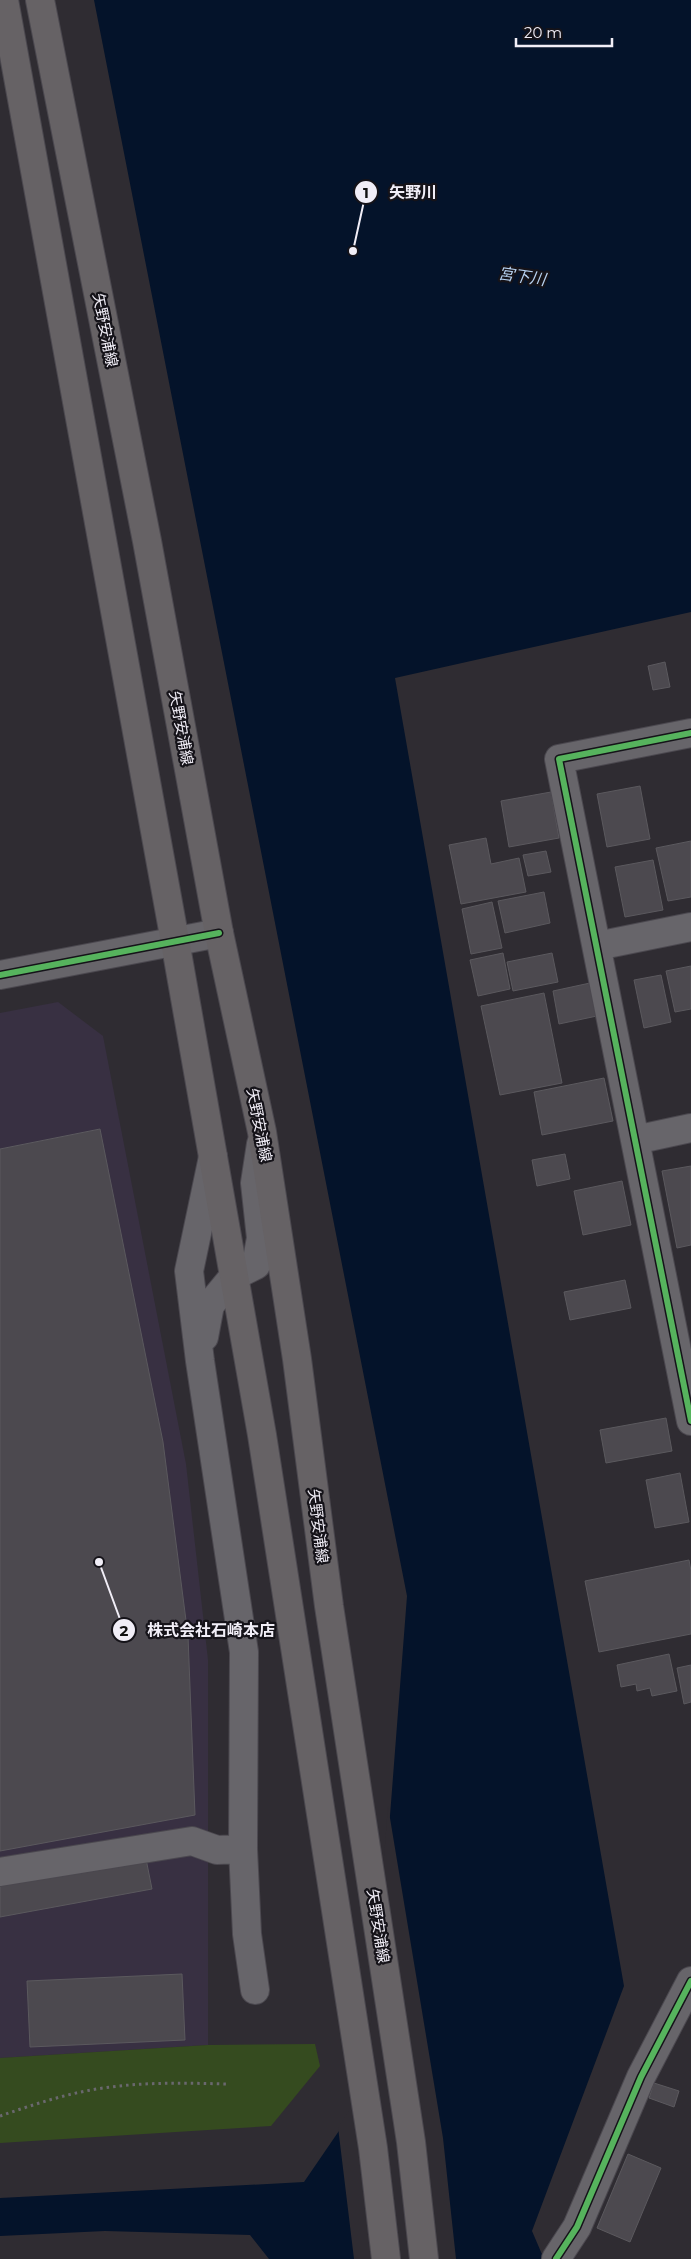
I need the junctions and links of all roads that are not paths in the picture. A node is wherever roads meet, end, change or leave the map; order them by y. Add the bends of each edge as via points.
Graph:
1 (4, 0) edge
2 (40, 0) edge
3 (691, 733) edge
4 (691, 927) edge
5 (219, 932) junction
6 (175, 941) junction
7 (597, 946) junction
8 (0, 975) edge
9 (691, 1128) edge
10 (262, 1132) junction
11 (635, 1140) junction
12 (213, 1157) junction
13 (234, 1276) junction
14 (683, 1343) edge
15 (200, 1361) junction
16 (691, 1421) edge
17 (243, 1849) junction
18 (0, 1872) edge
19 (691, 1981) edge
20 (255, 1990) dead end
21 (559, 2255) edge
22 (386, 2259) edge
23 (424, 2259) edge

1 - 6 main road
2 - 5 main road, 矢野安浦線 via 147,541
3 - 7 street via 559,759
4 - 7 street
5 - 6 street
5 - 10 main road, 矢野安浦線
6 - 8 street
6 - 12 main road
7 - 11 street
9 - 11 street
10 - 13 street via 255,1182 261,1238 256,1265
10 - 23 main road, 矢野安浦線 via 297,1359 329,1606 412,2142
11 - 14 street
12 - 13 main road
12 - 15 street via 188,1271
13 - 15 street via 210,1305
13 - 22 main road via 262,1435 373,2148
14 - 16 street
15 - 17 street via 244,1652
17 - 18 street via 217,1850 192,1841
17 - 20 street via 247,1934
19 - 21 street via 641,2077 577,2227

